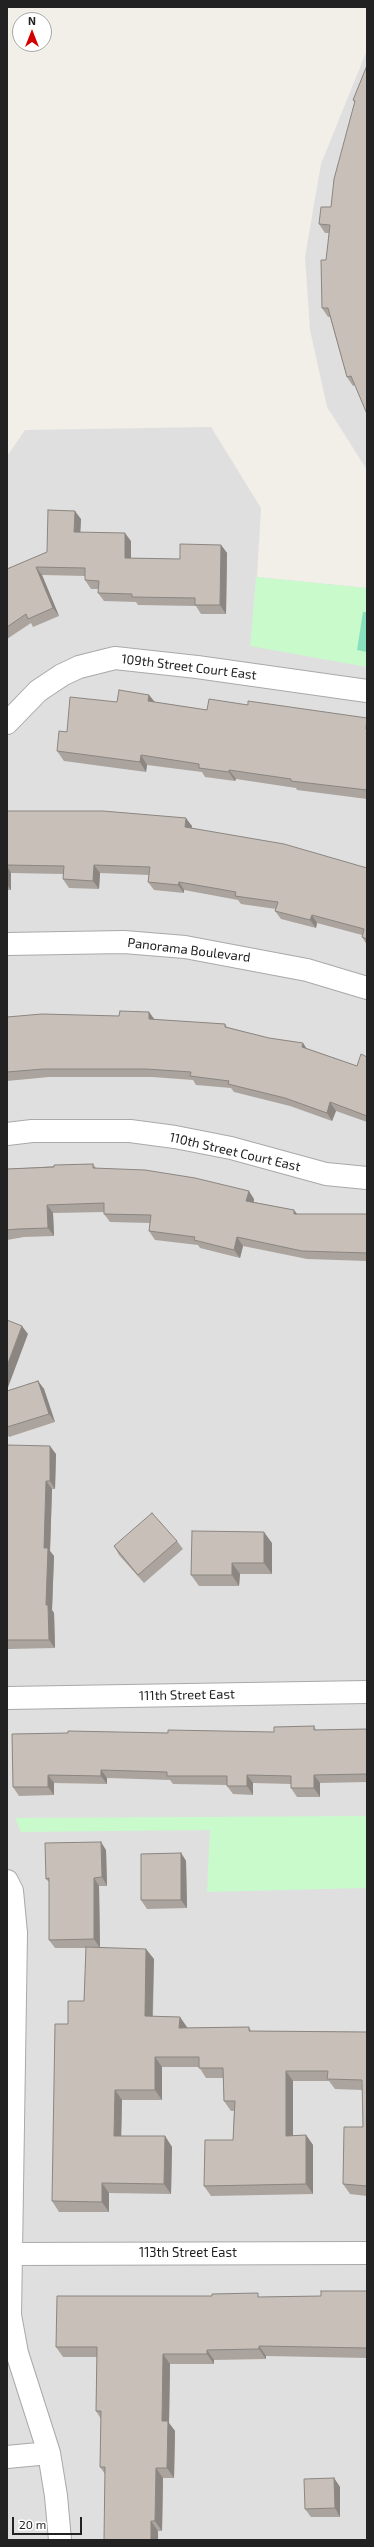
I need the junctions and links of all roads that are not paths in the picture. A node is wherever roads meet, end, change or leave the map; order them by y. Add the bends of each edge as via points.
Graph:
1 (367, 691) edge
2 (7, 724) edge
3 (7, 944) edge
4 (367, 988) edge
5 (7, 1134) edge
6 (367, 1178) edge
7 (367, 1692) edge
8 (7, 1698) edge
9 (7, 1882) edge
10 (367, 2253) edge
11 (10, 2254) junction
12 (49, 2453) junction
13 (7, 2457) edge
14 (60, 2540) edge

1 - 2 street, 109th Street Court East via 116,658 80,667 62,675 23,704
3 - 4 street, Panorama Boulevard via 124,942 184,947 307,970
5 - 6 street, 110th Street Court East via 32,1131 130,1131 175,1136 231,1148 326,1174
7 - 8 street, 111th Street East
9 - 11 street via 12,1892 16,1933
10 - 11 street, 113th Street East
11 - 12 street via 10,2315 14,2339
12 - 13 street
12 - 14 street

